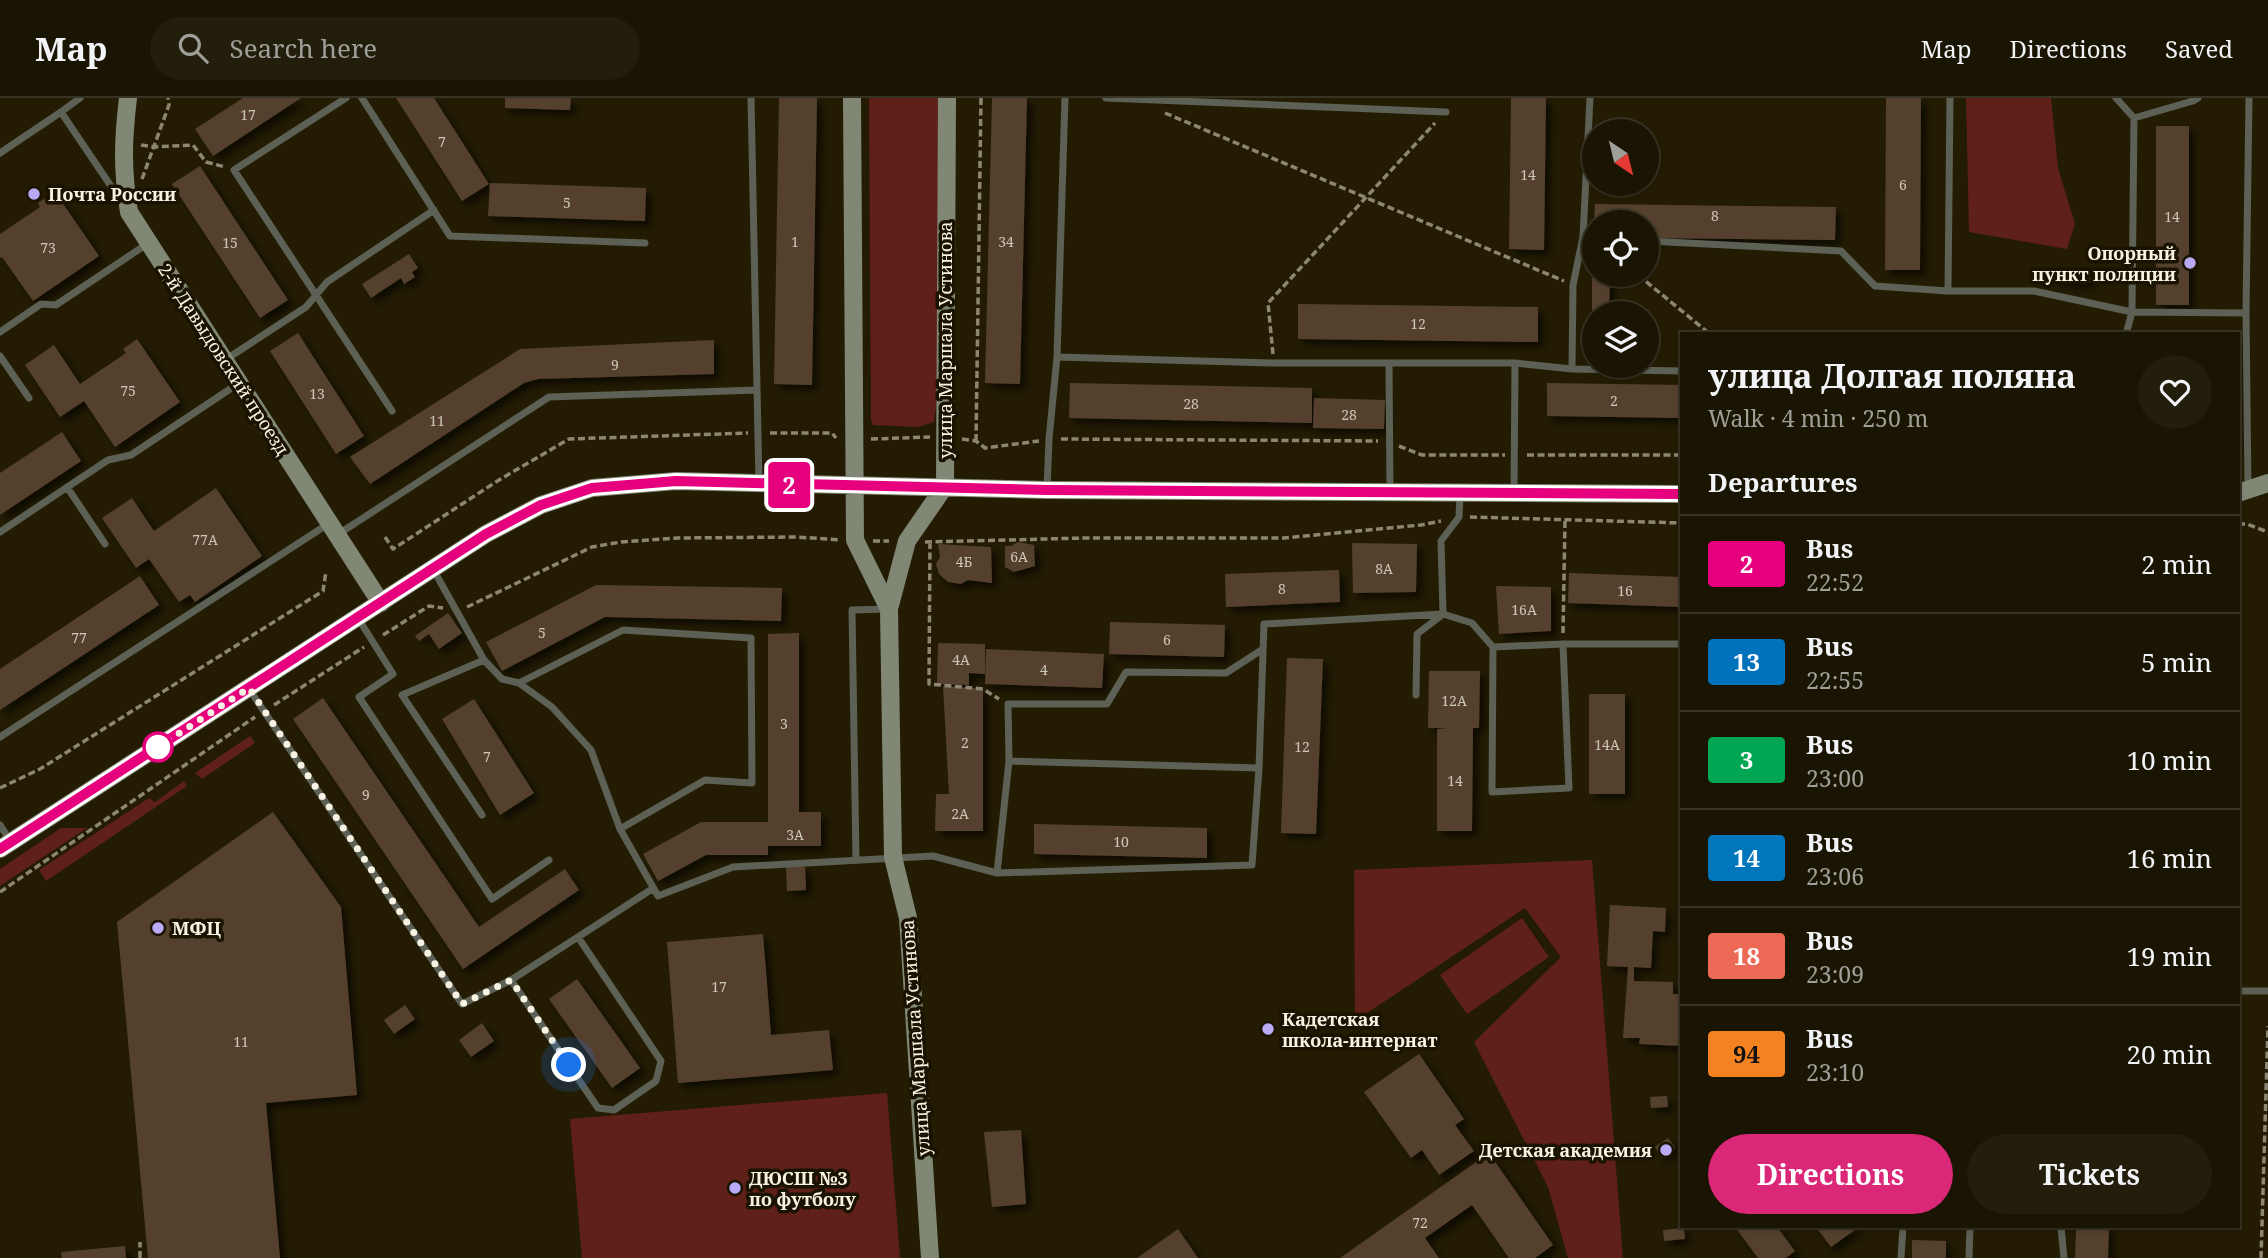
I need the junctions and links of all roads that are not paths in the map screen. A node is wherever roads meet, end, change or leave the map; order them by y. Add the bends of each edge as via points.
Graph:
1 (80, 98) edge
2 (128, 98) edge
3 (346, 98) edge
4 (362, 98) edge
5 (751, 98) edge
6 (852, 98) edge
7 (947, 98) edge
8 (1065, 98) edge
9 (1106, 98) edge
10 (1590, 98) edge
11 (1950, 98) edge
12 (2116, 98) edge
13 (2198, 98) edge
14 (2249, 98) edge
15 (1131, 99) edge
16 (61, 112) junction
17 (1446, 112) road end
18 (2134, 118) junction
19 (0, 153) edge
20 (434, 210) junction
21 (1584, 210) edge
22 (129, 212) junction
23 (1582, 242) edge
24 (1659, 242) edge
25 (149, 243) junction
26 (645, 243) dead end
27 (1948, 291) junction
28 (316, 295) junction
29 (2132, 312) junction
30 (2246, 313) junction
31 (0, 332) edge
32 (2127, 332) edge
33 (0, 356) edge
34 (1057, 357) junction
35 (224, 361) junction
36 (1515, 363) junction
37 (1389, 364) junction
38 (1572, 369) junction
39 (1680, 371) edge
40 (240, 382) junction
41 (757, 390) junction
42 (29, 398) dead end
43 (391, 411) dead end
44 (2268, 483) edge
45 (759, 485) junction
46 (855, 486) junction
47 (945, 486) junction
48 (67, 487) junction
49 (1047, 490) junction
50 (1390, 492) junction
51 (1460, 492) junction
52 (2243, 492) edge
53 (1514, 494) junction
54 (1680, 494) edge
55 (333, 529) junction
56 (0, 532) edge
57 (105, 544) dead end
58 (433, 569) junction
59 (381, 603) junction
60 (889, 609) junction
61 (1443, 614) junction
62 (357, 618) junction
63 (1563, 644) junction
64 (1680, 644) edge
65 (1493, 647) junction
66 (1263, 649) junction
67 (484, 660) junction
68 (519, 683) junction
69 (249, 688) junction
70 (1416, 695) dead end
71 (0, 737) edge
72 (1009, 761) junction
73 (1259, 768) junction
74 (482, 815) dead end
75 (0, 825) edge
76 (620, 829) junction
77 (6, 845) edge
78 (893, 857) junction
79 (550, 860) dead end
80 (856, 860) junction
81 (997, 873) junction
82 (652, 889) junction
83 (578, 937) junction
84 (511, 980) junction
85 (2240, 991) edge
86 (2268, 991) edge
87 (1903, 1228) edge
88 (1970, 1228) edge
89 (2061, 1228) edge
90 (930, 1258) edge
91 (1901, 1258) edge
92 (1969, 1258) edge
93 (2064, 1258) edge

1 - 16 lane
2 - 22 street, 2-й Давыдовский проезд via 123,177
3 - 28 lane via 234,170
4 - 20 lane
5 - 41 lane
6 - 46 street, улица Маршала Устинова
7 - 47 street, улица Маршала Устинова
8 - 34 lane
9 - 15 lane
10 - 21 lane
11 - 27 lane
12 - 18 lane
13 - 18 lane
14 - 30 lane
15 - 17 lane
16 - 19 lane
16 - 22 lane
18 - 29 lane
20 - 26 lane via 450,236
20 - 28 lane via 327,282
22 - 25 street, 2-й Давыдовский проезд
23 - 38 lane via 1573,285
24 - 27 lane via 1841,251 1875,286
25 - 31 lane via 57,305 41,304
25 - 35 street, 2-й Давыдовский проезд
27 - 29 lane via 2034,291
28 - 35 lane via 306,307
28 - 43 lane
29 - 30 lane
29 - 32 lane
30 - 52 lane
33 - 42 lane
34 - 37 lane
34 - 49 lane
35 - 40 street, 2-й Давыдовский проезд
36 - 37 lane
36 - 38 lane
36 - 53 lane
37 - 50 lane
38 - 39 lane
40 - 48 lane via 131,455 108,460
40 - 55 street, 2-й Давыдовский проезд
41 - 45 lane
41 - 55 lane via 549,397
44 - 52 street
45 - 46 street
45 - 58 street via 676,481 592,488 541,505
46 - 47 street
46 - 60 street, улица Маршала Устинова via 855,540
47 - 49 street
47 - 60 street, улица Маршала Устинова via 907,541
48 - 56 lane
48 - 57 lane
49 - 50 street
50 - 51 street
51 - 53 street
51 - 61 lane via 1459,517 1441,541
53 - 54 street
55 - 59 street, 2-й Давыдовский проезд
55 - 71 lane
58 - 59 street
58 - 67 lane
59 - 62 street
60 - 78 street, улица Маршала Устинова
60 - 80 lane via 852,610
61 - 65 lane via 1472,623
61 - 66 lane via 1264,624
61 - 70 lane via 1417,634
62 - 69 street
62 - 79 lane via 393,674 359,697 492,899
63 - 64 lane
63 - 65 lane
63 - 65 lane via 1569,788 1492,792
66 - 72 lane via 1226,673 1126,672 1107,704 1008,704
66 - 73 lane
67 - 68 lane via 502,679
67 - 74 lane via 402,695
68 - 76 lane via 552,707 591,750
68 - 76 lane via 623,631 751,638 752,783 705,780
69 - 77 street
69 - 84 lane via 462,1004
72 - 73 lane
72 - 81 lane
73 - 81 lane via 1252,865
75 - 77 lane
76 - 82 lane
78 - 80 lane
78 - 81 lane via 933,856
78 - 90 street, улица Маршала Устинова via 908,918
80 - 82 lane via 733,867 658,896
82 - 83 lane
83 - 84 lane
83 - 84 lane via 661,1061 656,1081 614,1110 598,1108
85 - 86 lane
87 - 91 lane
88 - 92 lane
89 - 93 lane

